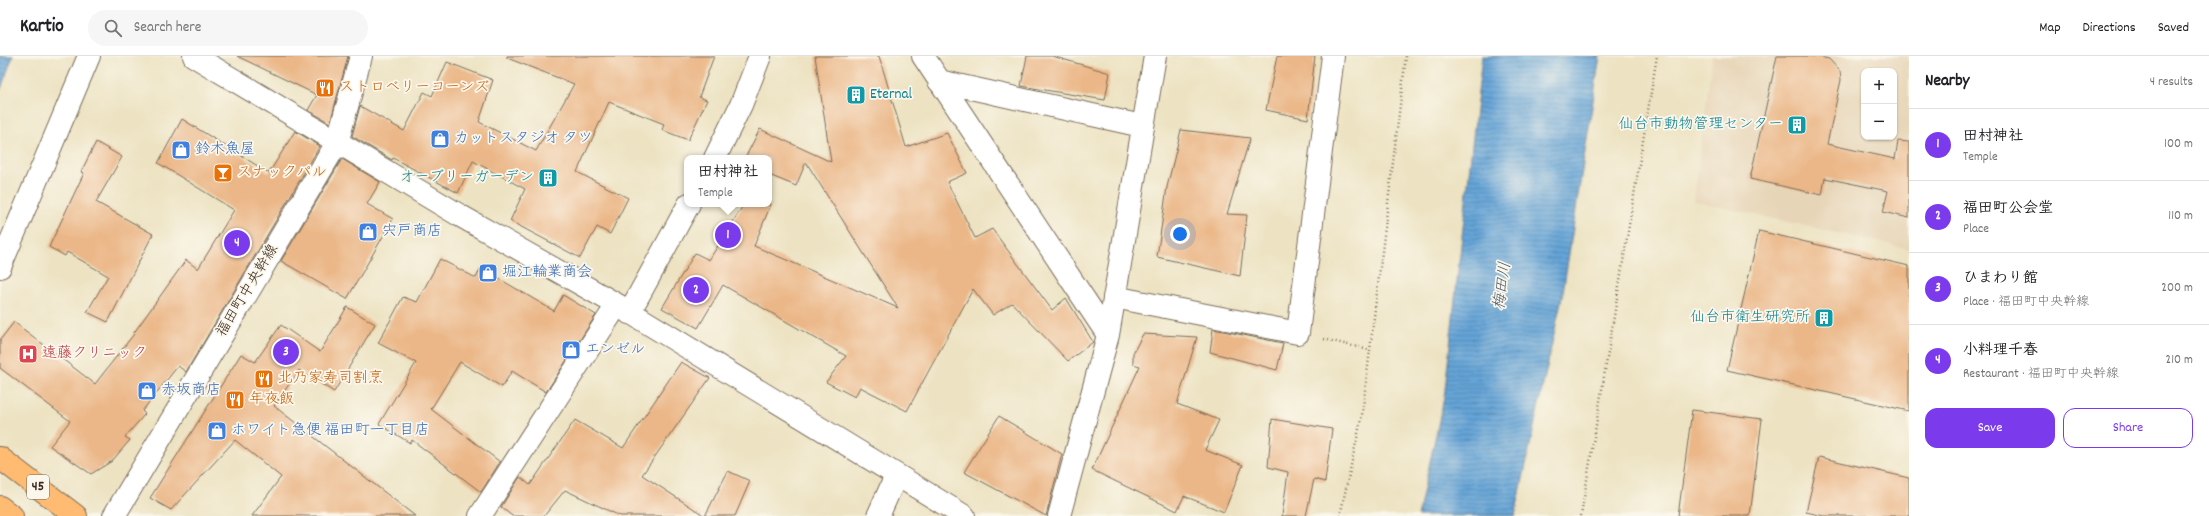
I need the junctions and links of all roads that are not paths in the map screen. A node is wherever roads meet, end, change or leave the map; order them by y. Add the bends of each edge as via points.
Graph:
1 (89, 56) edge
2 (194, 56) edge
3 (360, 56) edge
4 (760, 56) edge
5 (922, 56) edge
6 (1155, 56) edge
7 (1333, 56) edge
8 (939, 81) junction
9 (1142, 126) junction
10 (336, 143) junction
11 (716, 155) edge
12 (687, 207) edge
13 (0, 267) edge
14 (1114, 297) junction
15 (623, 309) junction
16 (1108, 335) junction
17 (0, 458) edge
18 (896, 476) junction
19 (0, 507) edge
20 (12, 516) edge
21 (76, 516) edge
22 (114, 516) edge
23 (480, 516) edge
24 (878, 516) edge
25 (964, 516) edge
26 (1059, 516) edge

1 - 13 street
2 - 10 street
3 - 10 street, 福田町中央幹線
4 - 11 street via 741,105
5 - 8 street
6 - 9 street
7 - 14 street via 1298,333
8 - 9 street
8 - 16 street
9 - 14 street
10 - 15 street
10 - 22 street, 福田町中央幹線
12 - 15 street
14 - 16 street
15 - 18 street
15 - 23 street
16 - 26 street
17 - 21 highway, 45
18 - 24 street
18 - 25 street
19 - 20 highway

